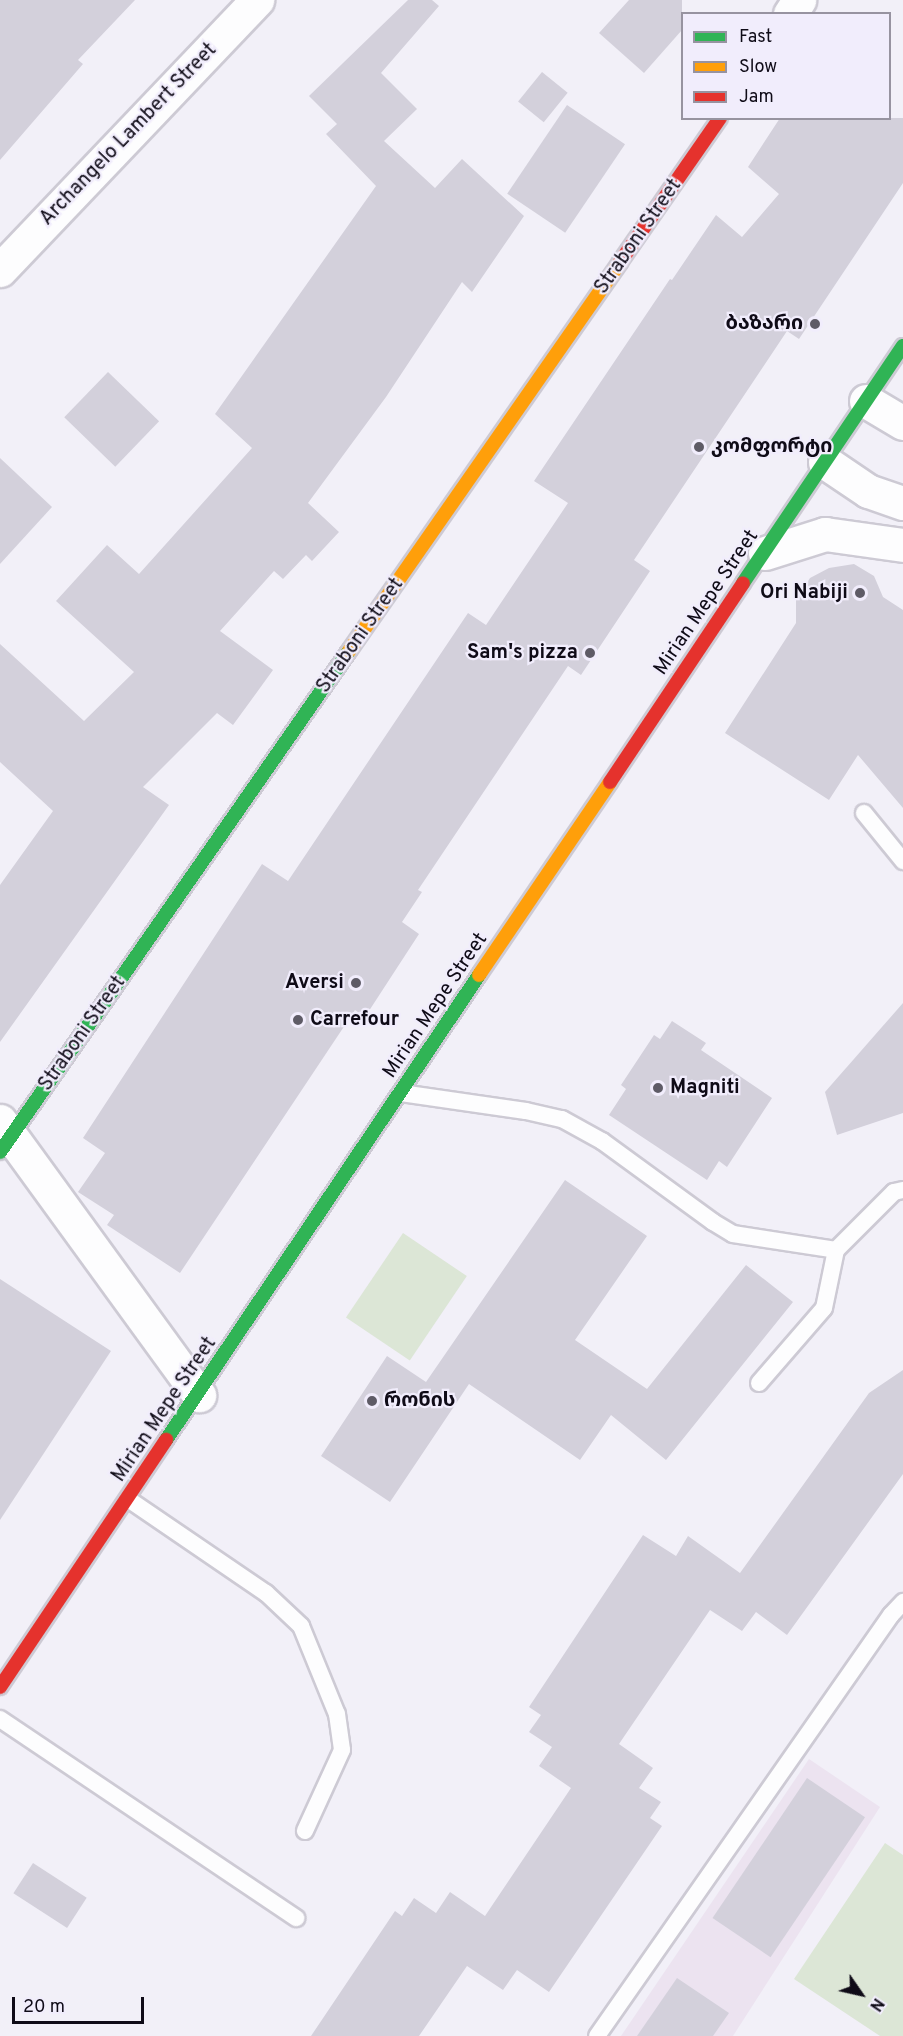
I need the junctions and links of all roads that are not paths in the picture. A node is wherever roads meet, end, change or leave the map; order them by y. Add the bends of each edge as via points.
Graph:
1 (257, 0) edge
2 (719, 120) edge
3 (0, 270) edge
4 (903, 346) edge
5 (866, 401) junction
6 (903, 423) edge
7 (825, 462) junction
8 (903, 503) edge
9 (903, 545) edge
10 (765, 553) junction
11 (864, 813) dead end
12 (903, 861) edge
13 (402, 1093) junction
14 (3, 1137) edge
15 (903, 1190) edge
16 (836, 1250) junction
17 (759, 1383) dead end
18 (199, 1395) junction
19 (128, 1499) junction
20 (903, 1602) edge
21 (0, 1687) edge
22 (0, 1719) edge
23 (305, 1831) dead end
24 (296, 1917) dead end
25 (597, 2036) edge

1 - 3 street, Archangelo Lambert Street
2 - 14 street, Straboni Street
4 - 5 street, Mirian Mepe Street
5 - 6 street
5 - 7 street, Mirian Mepe Street
7 - 8 street via 868,491
7 - 10 street, Mirian Mepe Street
9 - 10 street via 825,534
10 - 13 street, Mirian Mepe Street
11 - 12 lane
13 - 16 lane via 562,1119 602,1141 734,1234
13 - 18 street, Mirian Mepe Street
14 - 18 street
15 - 16 lane via 894,1192
16 - 17 lane via 824,1308
18 - 19 street, Mirian Mepe Street
19 - 21 street, Mirian Mepe Street
19 - 23 lane via 266,1593 300,1626 337,1714 342,1750
20 - 25 lane
22 - 24 lane

